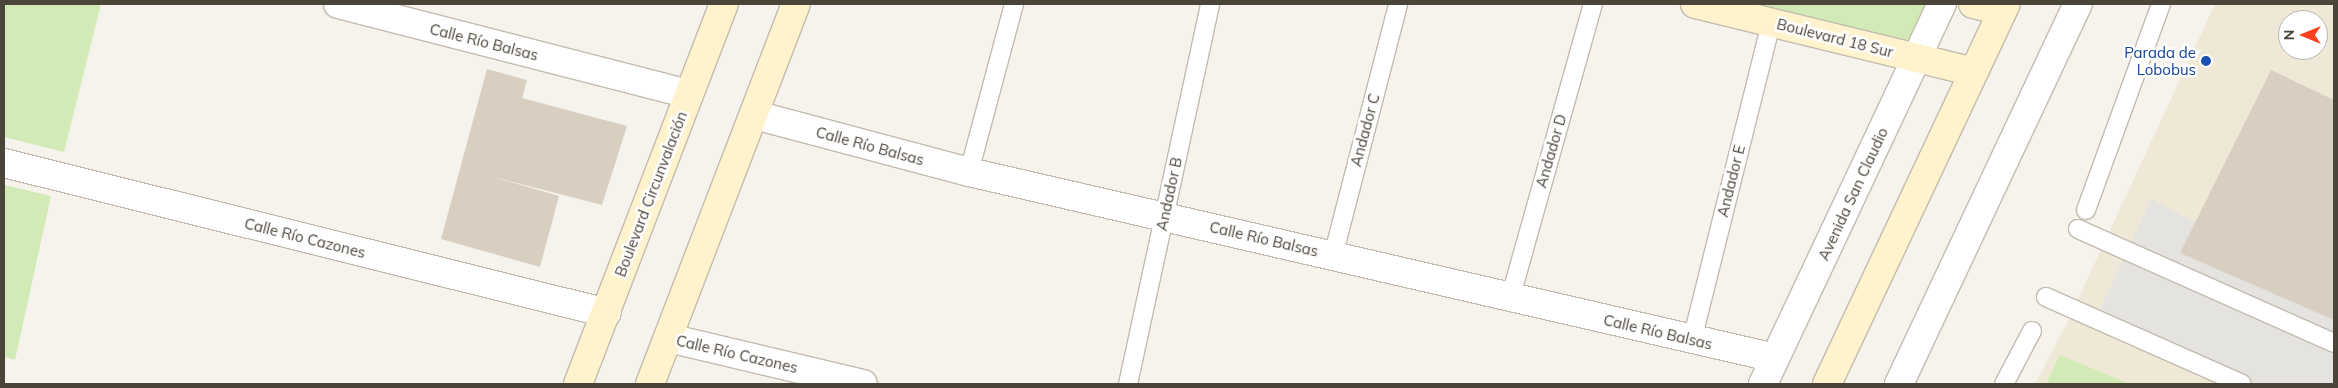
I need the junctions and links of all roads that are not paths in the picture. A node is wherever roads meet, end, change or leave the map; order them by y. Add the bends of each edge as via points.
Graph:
1 (338, 4) edge
2 (724, 4) edge
3 (796, 4) edge
4 (1014, 4) edge
5 (1210, 4) edge
6 (1398, 4) edge
7 (1593, 4) edge
8 (1695, 4) edge
9 (1942, 4) edge
10 (1973, 4) edge
11 (2078, 4) edge
12 (2159, 4) edge
13 (2004, 7) edge
14 (1771, 23) junction
15 (1917, 58) junction
16 (1974, 72) junction
17 (688, 94) junction
18 (755, 115) junction
19 (4, 163) edge
20 (969, 172) junction
21 (2086, 210) dead end
22 (1165, 216) junction
23 (2078, 229) dead end
24 (1333, 256) junction
25 (2046, 297) dead end
26 (1510, 299) junction
27 (607, 313) junction
28 (2032, 331) dead end
29 (669, 338) junction
30 (1692, 340) junction
31 (2334, 343) edge
32 (1775, 358) junction
33 (578, 384) edge
34 (650, 384) edge
35 (863, 384) edge
36 (1128, 384) edge
37 (1763, 384) edge
38 (1827, 384) edge
39 (1899, 384) edge
40 (2004, 384) edge
41 (2242, 384) edge

1 - 17 street, Calle Río Balsas
2 - 17 main road, Boulevard Circunvalación
3 - 18 main road
4 - 20 lane
5 - 22 lane, Andador B
6 - 24 lane, Andador C
7 - 26 lane, Andador D
8 - 14 main road, Boulevard 18 Sur
9 - 15 street, Avenida San Claudio
10 - 13 main road
11 - 39 street
12 - 21 lane
13 - 16 main road
14 - 15 main road, Boulevard 18 Sur
14 - 30 lane, Andador E
15 - 16 main road, Boulevard 18 Sur
15 - 32 street, Avenida San Claudio
16 - 38 main road
17 - 27 main road, Boulevard Circunvalación
18 - 20 street, Calle Río Balsas
18 - 29 main road
19 - 27 street, Calle Río Cazones
20 - 22 street, Calle Río Balsas
22 - 24 street, Calle Río Balsas
22 - 36 lane, Andador B
23 - 31 lane
24 - 26 street, Calle Río Balsas
25 - 41 lane
26 - 30 street, Calle Río Balsas
27 - 33 main road, Boulevard Circunvalación
28 - 40 lane
29 - 34 main road
29 - 35 street, Calle Río Cazones
30 - 32 street, Calle Río Balsas
32 - 37 street, Avenida San Claudio

